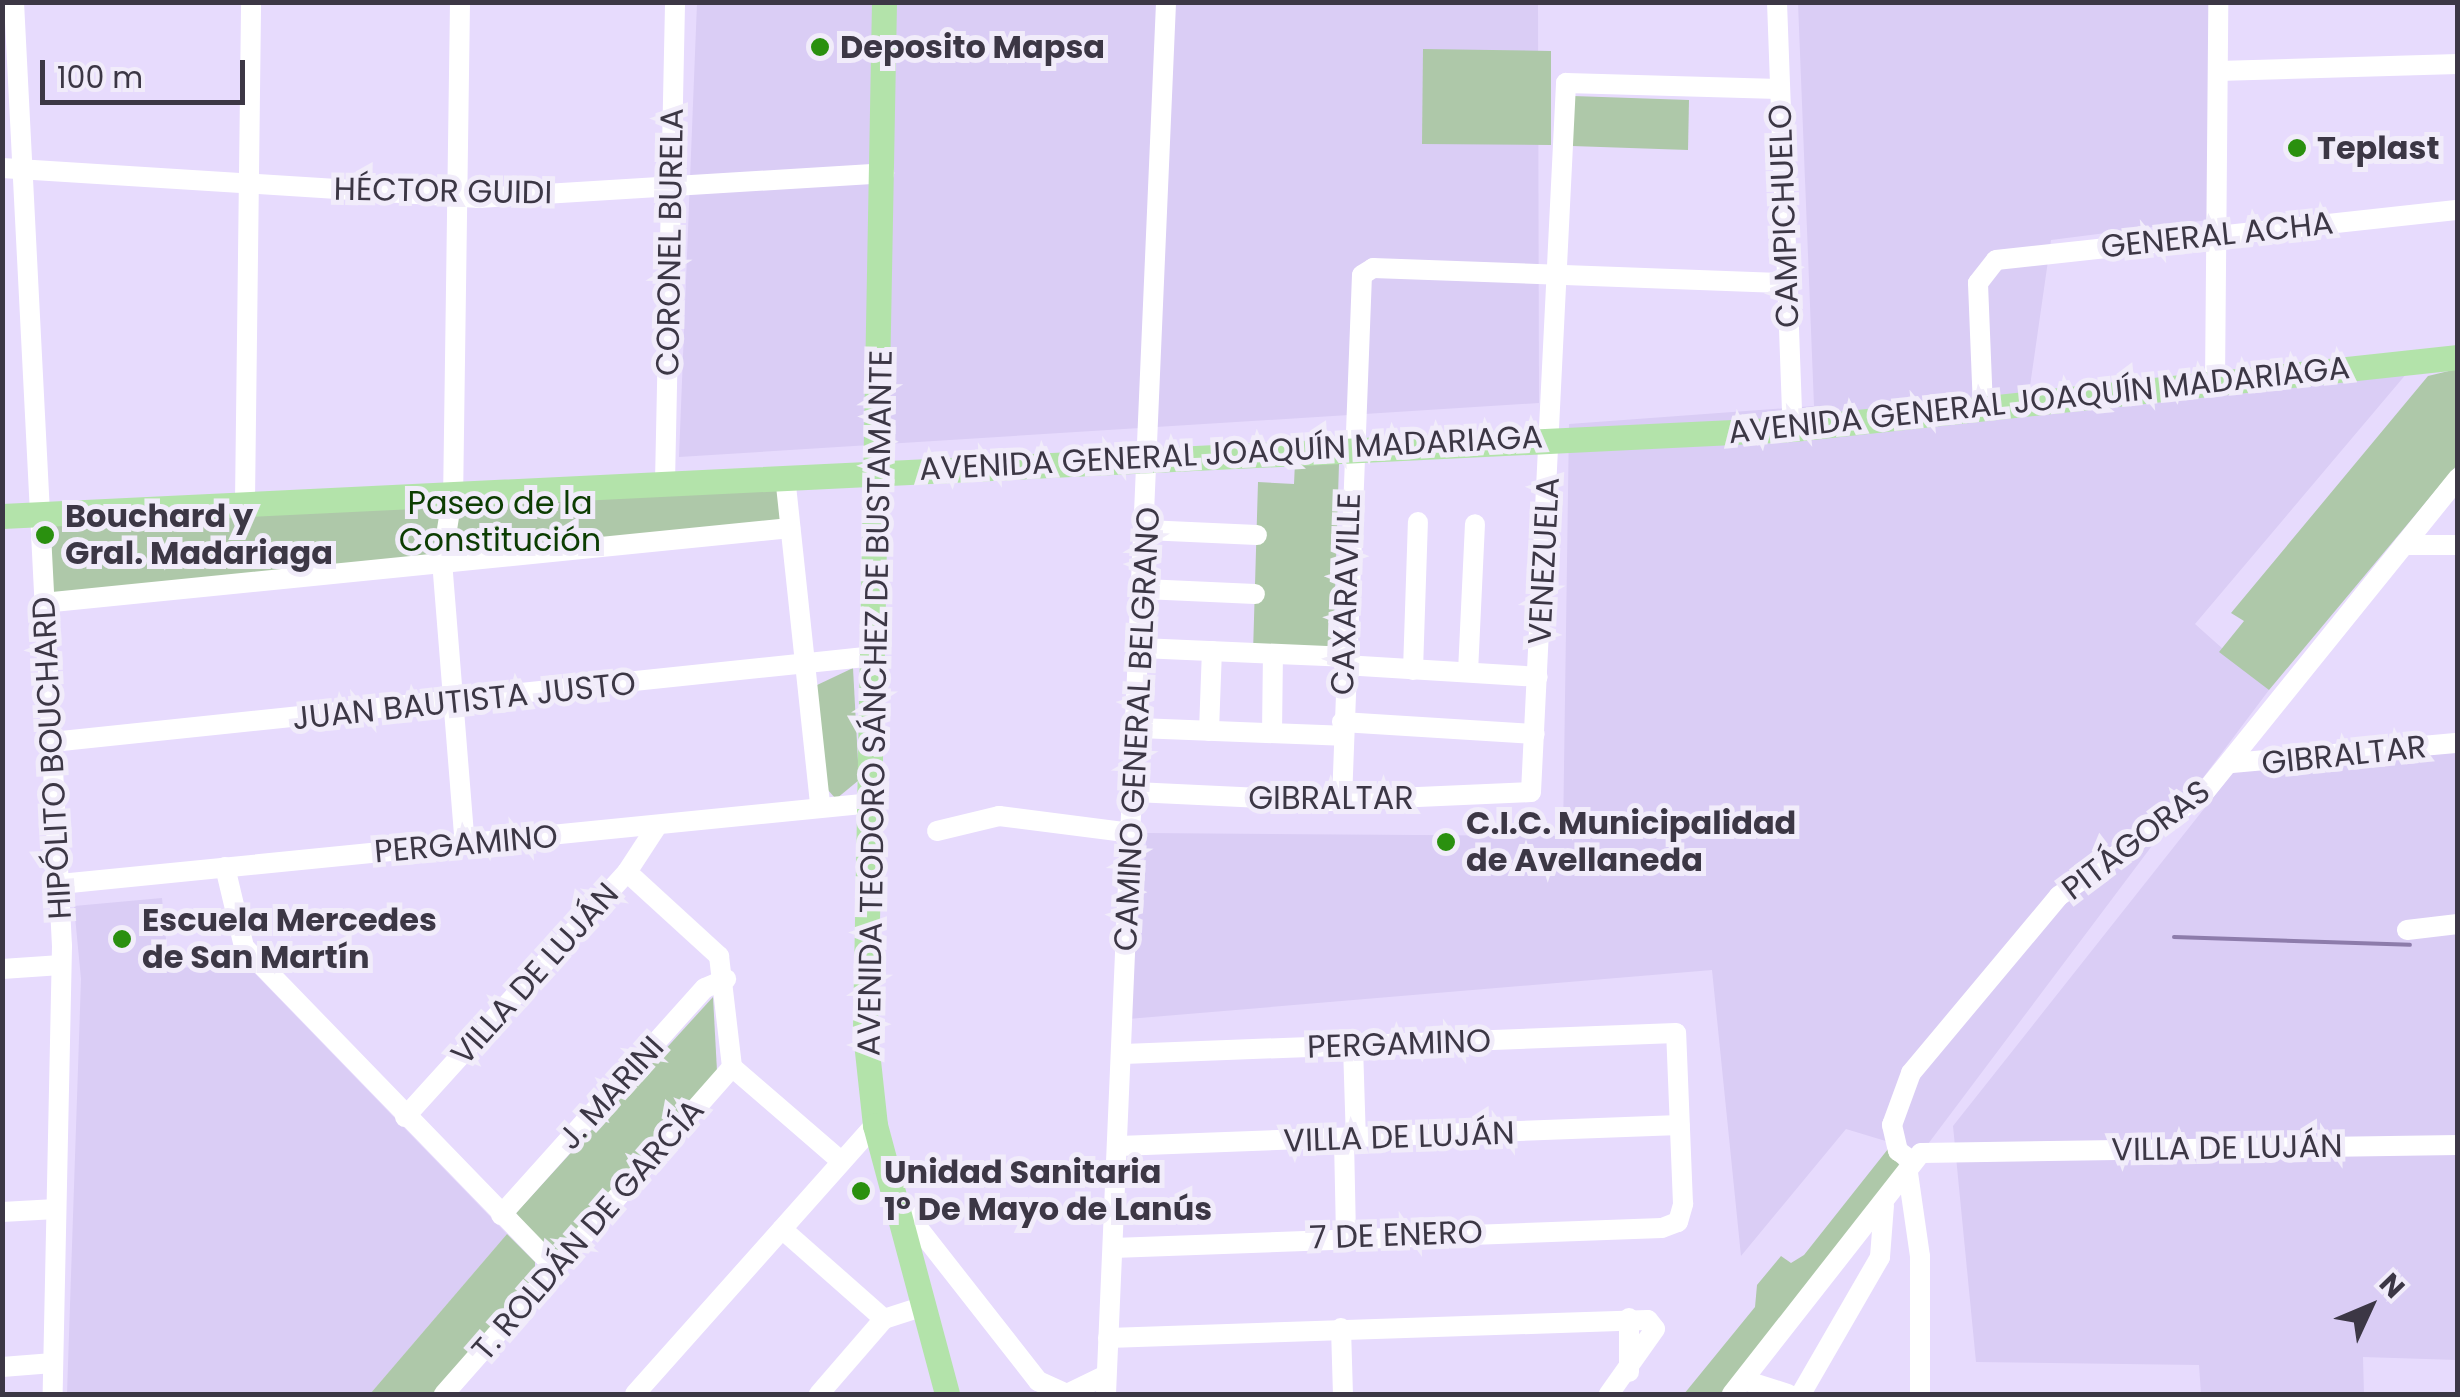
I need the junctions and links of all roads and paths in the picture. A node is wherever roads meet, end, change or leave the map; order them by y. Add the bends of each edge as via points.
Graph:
1 (14, 2) edge
2 (251, 2) edge
3 (460, 2) edge
4 (674, 2) edge
5 (884, 2) edge
6 (1166, 2) edge
7 (1777, 2) edge
8 (2218, 2) edge
9 (2458, 64) edge
10 (2218, 71) junction
11 (1779, 90) junction
12 (12, 168) edge
13 (884, 173) junction
14 (252, 186) junction
15 (671, 186) junction
16 (458, 198) junction
17 (2458, 210) edge
18 (2216, 235) junction
19 (1556, 276) junction
20 (1786, 283) junction
21 (2456, 356) edge
22 (2215, 384) junction
23 (1983, 408) junction
24 (1793, 429) junction
25 (1550, 438) junction
26 (1350, 444) junction
27 (1149, 454) junction
28 (880, 471) junction
29 (785, 476) junction
30 (2458, 478) edge
31 (664, 482) junction
32 (453, 492) junction
33 (246, 501) junction
34 (40, 514) junction
35 (2, 516) edge
36 (1418, 522) dead end
37 (1475, 524) dead end
38 (790, 528) junction
39 (1146, 530) junction
40 (1256, 535) dead end
41 (2458, 544) edge
42 (2404, 545) junction
43 (442, 562) junction
44 (1144, 589) junction
45 (1255, 594) dead end
46 (43, 603) junction
47 (1141, 648) junction
48 (1212, 651) junction
49 (1273, 654) junction
50 (875, 656) junction
51 (1344, 661) junction
52 (806, 666) junction
53 (1413, 670) junction
54 (1468, 672) junction
55 (1538, 677) junction
56 (452, 703) junction
57 (1138, 728) junction
58 (1342, 729) junction
59 (1209, 731) junction
60 (1272, 734) junction
61 (1536, 734) junction
62 (52, 742) junction
63 (2458, 742) edge
64 (2232, 763) junction
65 (1135, 792) junction
66 (1526, 796) joint
67 (1342, 800) junction
68 (872, 803) junction
69 (820, 806) junction
70 (658, 826) junction
71 (938, 831) dead end
72 (1132, 833) junction
73 (464, 844) junction
74 (226, 867) junction
75 (627, 872) junction
76 (60, 884) junction
77 (2458, 924) edge
78 (2407, 930) dead end
79 (61, 965) junction
80 (2, 968) edge
81 (726, 978) junction
82 (1353, 1046) junction
83 (1123, 1054) junction
84 (732, 1067) junction
85 (405, 1118) junction
86 (875, 1125) junction
87 (1680, 1125) junction
88 (1350, 1139) junction
89 (2458, 1145) edge
90 (1119, 1146) junction
91 (841, 1161) junction
92 (1910, 1167) junction
93 (893, 1196) junction
94 (1884, 1205) junction
95 (56, 1209) junction
96 (2, 1212) edge
97 (501, 1216) junction
98 (782, 1229) junction
99 (1346, 1236) junction
100 (1113, 1248) junction
101 (557, 1270) junction
102 (921, 1307) junction
103 (884, 1319) junction
104 (1341, 1328) junction
105 (1108, 1338) junction
106 (53, 1363) junction
107 (2, 1367) edge
108 (1106, 1385) edge
109 (1738, 1387) edge
110 (457, 1390) edge
111 (53, 1394) edge
112 (635, 1394) edge
113 (819, 1394) edge
114 (946, 1394) edge
115 (1343, 1394) edge
116 (1610, 1394) edge
117 (1788, 1394) edge
118 (1801, 1394) edge
119 (1920, 1394) edge

1 - 12 street, HIPÓLITO BOUCHARD
2 - 14 street
3 - 16 street
4 - 15 street, CORONEL BURELA
5 - 13 main road, AVENIDA TEODORO SÁNCHEZ DE BUSTAMANTE
6 - 27 street, CAMINO GENERAL BELGRANO
7 - 11 street, CAMPICHUELO
8 - 10 street
9 - 10 street
10 - 18 street
11 - 19 street, VENEZUELA via 1566,84
11 - 20 street, CAMPICHUELO
12 - 14 street, HÉCTOR GUIDI
12 - 34 street, HIPÓLITO BOUCHARD
13 - 15 street, HÉCTOR GUIDI
13 - 28 main road, AVENIDA TEODORO SÁNCHEZ DE BUSTAMANTE
14 - 16 street, HÉCTOR GUIDI
14 - 33 street
15 - 16 street, HÉCTOR GUIDI
15 - 31 street, CORONEL BURELA
16 - 32 street
17 - 18 street, GENERAL ACHA
18 - 22 street
18 - 23 street, GENERAL ACHA via 1996,260 1982,271
19 - 20 street
19 - 25 street, VENEZUELA
19 - 26 street, CAXARAVILLE via 1366,270
20 - 24 street, CAMPICHUELO
21 - 22 main road, AVENIDA GENERAL JOAQUÍN MADARIAGA
22 - 23 main road, AVENIDA GENERAL JOAQUÍN MADARIAGA
23 - 24 main road, AVENIDA GENERAL JOAQUÍN MADARIAGA
24 - 25 main road, AVENIDA GENERAL JOAQUÍN MADARIAGA
25 - 26 main road, AVENIDA GENERAL JOAQUÍN MADARIAGA
25 - 55 street, VENEZUELA
26 - 27 main road, AVENIDA GENERAL JOAQUÍN MADARIAGA
26 - 51 street, CAXARAVILLE
27 - 28 main road, AVENIDA GENERAL JOAQUÍN MADARIAGA
27 - 39 street, CAMINO GENERAL BELGRANO
28 - 29 main road, AVENIDA GENERAL JOAQUÍN MADARIAGA
28 - 50 main road, AVENIDA TEODORO SÁNCHEZ DE BUSTAMANTE
29 - 31 main road, AVENIDA GENERAL JOAQUÍN MADARIAGA
29 - 38 street
30 - 42 street, PITÁGORAS
31 - 32 main road, AVENIDA GENERAL JOAQUÍN MADARIAGA
32 - 33 main road, AVENIDA GENERAL JOAQUÍN MADARIAGA
32 - 43 street
33 - 34 main road, AVENIDA GENERAL JOAQUÍN MADARIAGA
34 - 35 main road, AVENIDA GENERAL JOAQUÍN MADARIAGA
34 - 46 street, HIPÓLITO BOUCHARD
36 - 53 street
37 - 54 street
38 - 43 street
38 - 52 street
39 - 40 street
39 - 44 street, CAMINO GENERAL BELGRANO
41 - 42 street
42 - 64 street, PITÁGORAS
43 - 46 street
43 - 56 street
44 - 45 street
44 - 47 street, CAMINO GENERAL BELGRANO
46 - 62 street, HIPÓLITO BOUCHARD
47 - 48 street
47 - 57 street, CAMINO GENERAL BELGRANO
48 - 49 street
48 - 59 street
49 - 51 street
49 - 60 street
50 - 52 street, JUAN BAUTISTA JUSTO
50 - 68 main road, AVENIDA TEODORO SÁNCHEZ DE BUSTAMANTE
51 - 53 street
51 - 58 street, CAXARAVILLE
52 - 56 street, JUAN BAUTISTA JUSTO
52 - 69 street
53 - 54 street
54 - 55 street
55 - 61 street, VENEZUELA
56 - 62 street, JUAN BAUTISTA JUSTO
56 - 73 street
57 - 59 street
57 - 65 street, CAMINO GENERAL BELGRANO
58 - 60 street
58 - 61 street
58 - 67 street, CAXARAVILLE
59 - 60 street
61 - 66 street, VENEZUELA
62 - 76 street, HIPÓLITO BOUCHARD
63 - 64 street, GIBRALTAR
64 - 92 street, PITÁGORAS via 2204,793 2059,896 1911,1073 1892,1125
65 - 67 street, GIBRALTAR
65 - 72 street, CAMINO GENERAL BELGRANO
66 - 67 street, GIBRALTAR
68 - 69 street, PERGAMINO
68 - 86 main road, AVENIDA TEODORO SÁNCHEZ DE BUSTAMANTE via 865,1033
69 - 70 street, PERGAMINO
70 - 73 street, PERGAMINO
70 - 75 street, VILLA DE LUJÁN
71 - 72 street via 999,816
72 - 83 street, CAMINO GENERAL BELGRANO
73 - 74 street, PERGAMINO
74 - 76 street, PERGAMINO
74 - 85 street via 244,948
75 - 81 street via 714,948
75 - 85 street, VILLA DE LUJÁN
76 - 79 street, HIPÓLITO BOUCHARD
77 - 78 street
79 - 80 street
79 - 95 street, HIPÓLITO BOUCHARD
81 - 84 street
81 - 97 street, J. MARINI via 705,988
82 - 83 street, PERGAMINO
82 - 87 street, PERGAMINO via 1676,1033
82 - 88 street
83 - 90 street, CAMINO GENERAL BELGRANO
84 - 91 street
84 - 101 street, T. ROLDÁN DE GARCÍA
85 - 97 street
86 - 91 street
86 - 93 main road, AVENIDA TEODORO SÁNCHEZ DE BUSTAMANTE
87 - 88 street, VILLA DE LUJÁN
87 - 99 street, 7 DE ENERO via 1678,1222
88 - 90 street, VILLA DE LUJÁN
88 - 99 street
89 - 92 street, VILLA DE LUJÁN via 1937,1152
90 - 100 street, CAMINO GENERAL BELGRANO
91 - 98 street
92 - 94 street
92 - 119 street via 1920,1256
93 - 102 main road, AVENIDA TEODORO SÁNCHEZ DE BUSTAMANTE
93 - 108 street via 1038,1382 1067,1394
94 - 109 street
94 - 118 street via 1880,1258
95 - 96 street
95 - 106 street, HIPÓLITO BOUCHARD
97 - 101 street
98 - 103 street
98 - 112 street
99 - 100 street, 7 DE ENERO
100 - 105 street, CAMINO GENERAL BELGRANO
101 - 110 street, T. ROLDÁN DE GARCÍA
102 - 103 street
102 - 114 main road, AVENIDA TEODORO SÁNCHEZ DE BUSTAMANTE
103 - 113 street
104 - 105 street
104 - 115 street
104 - 116 street via 1638,1319 1628,1372
105 - 108 street, CAMINO GENERAL BELGRANO
106 - 107 street
106 - 111 street, HIPÓLITO BOUCHARD
109 - 117 street

